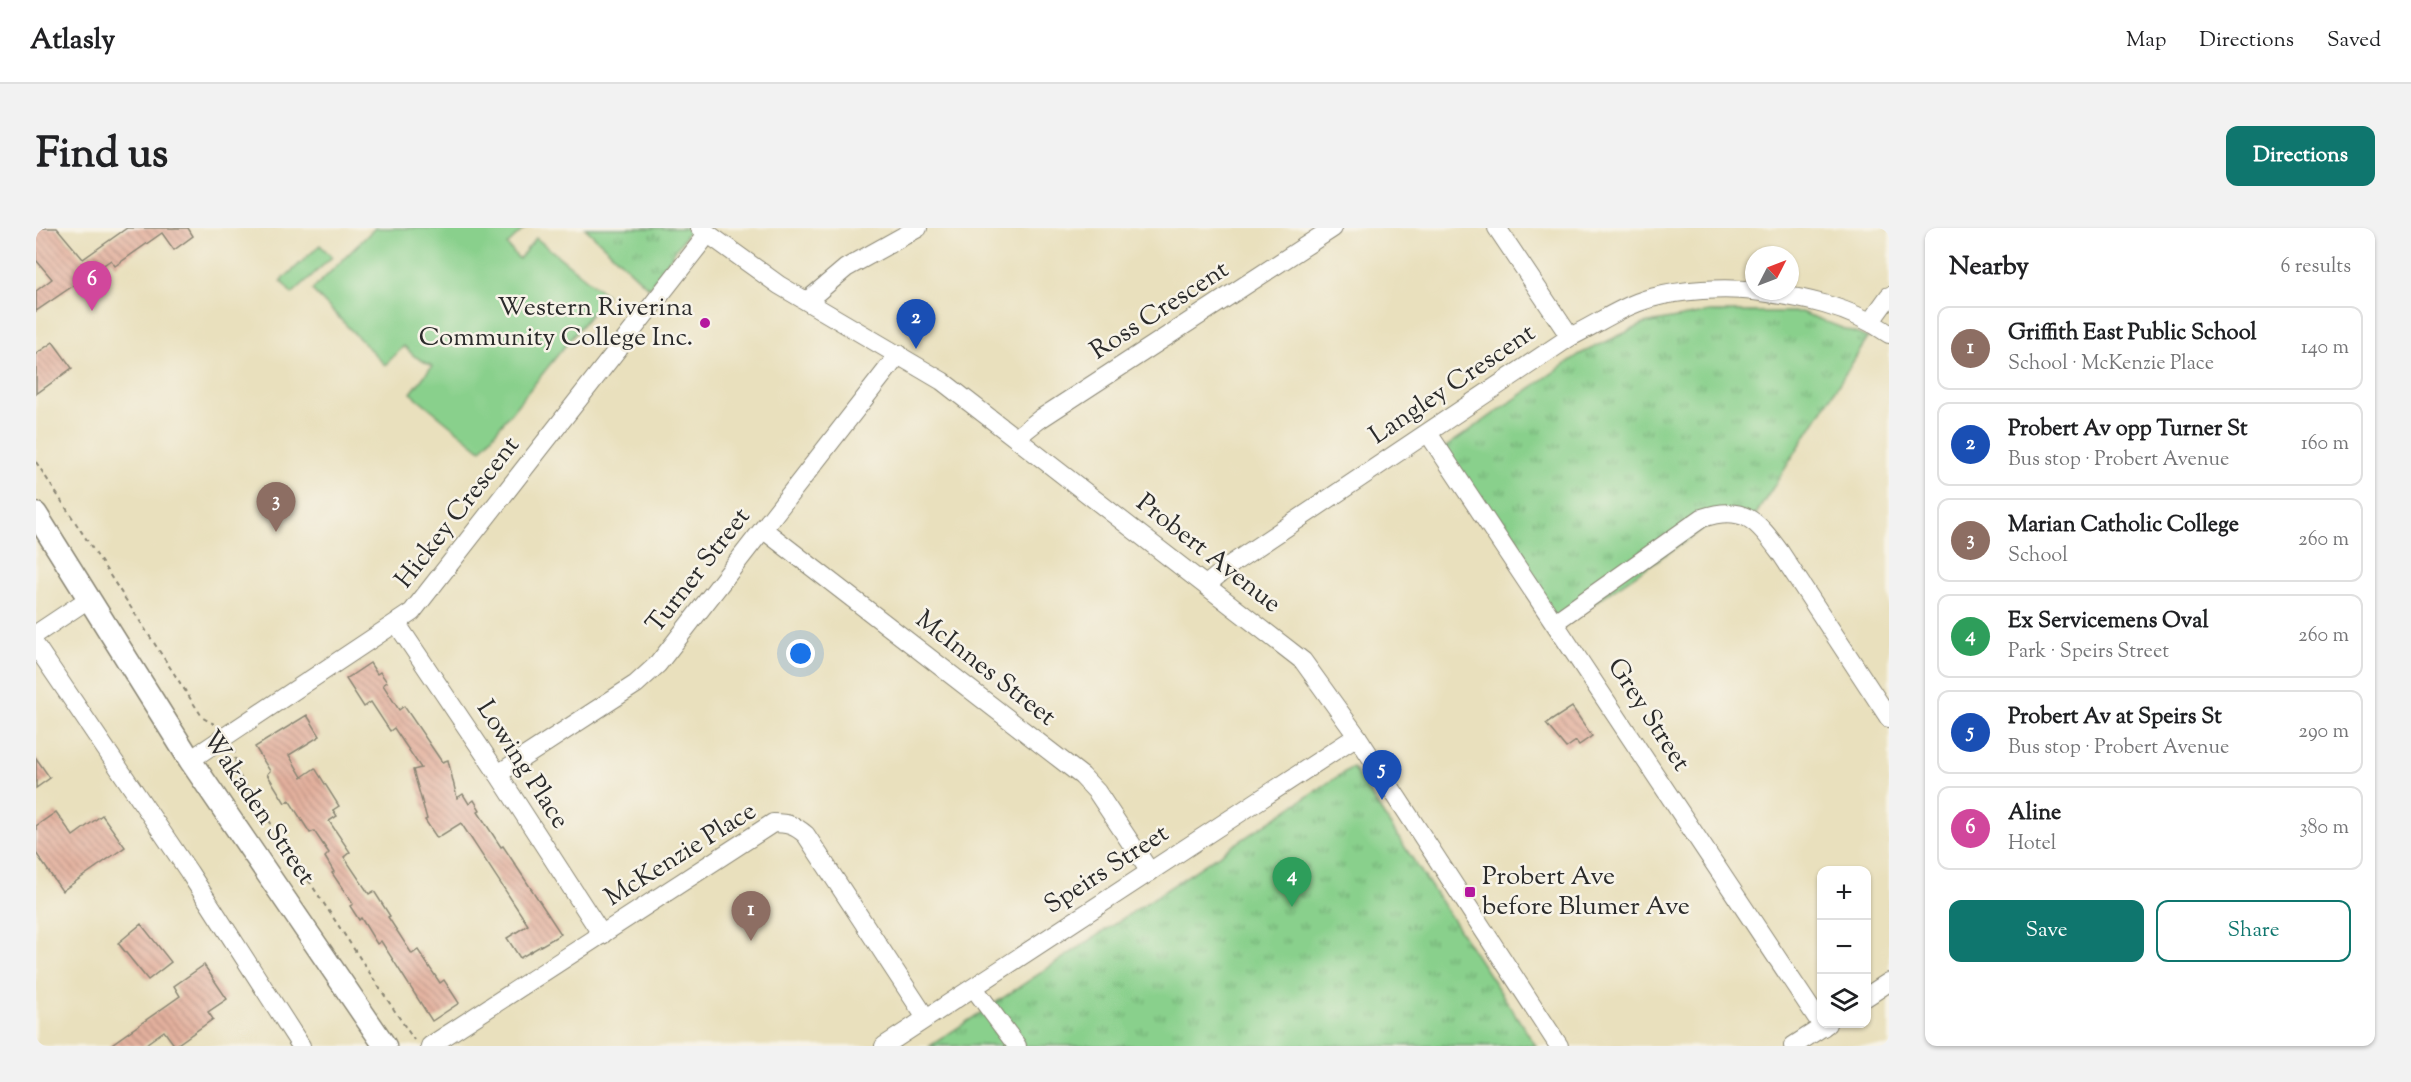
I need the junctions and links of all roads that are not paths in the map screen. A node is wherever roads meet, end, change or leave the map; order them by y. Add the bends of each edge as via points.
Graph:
1 (918, 228) edge
2 (1333, 228) edge
3 (1497, 228) edge
4 (704, 231) edge
5 (1745, 291) edge
6 (1889, 296) edge
7 (1799, 297) edge
8 (807, 301) junction
9 (1871, 321) junction
10 (1889, 334) edge
11 (1570, 337) junction
12 (899, 354) junction
13 (1428, 433) junction
14 (1016, 438) junction
15 (36, 514) edge
16 (764, 530) junction
17 (1206, 585) junction
18 (90, 598) junction
19 (1555, 622) junction
20 (397, 624) junction
21 (36, 634) edge
22 (36, 646) edge
23 (1889, 718) edge
24 (1357, 736) junction
25 (190, 760) junction
26 (498, 774) junction
27 (1150, 872) junction
28 (602, 935) junction
29 (1889, 982) edge
30 (974, 988) junction
31 (1871, 995) edge
32 (1817, 1013) edge
33 (926, 1018) junction
34 (1820, 1028) edge
35 (301, 1046) edge
36 (385, 1046) edge
37 (430, 1046) edge
38 (884, 1046) edge
39 (1017, 1046) edge
40 (1559, 1046) edge
41 (1793, 1046) edge

1 - 8 street via 846,268
2 - 14 street, Ross Crescent
3 - 11 street
4 - 8 street, Probert Avenue
4 - 20 street, Hickey Crescent via 412,612
5 - 11 street, Langley Crescent via 1651,298
6 - 9 street
7 - 9 street, Langley Crescent
8 - 12 street, Probert Avenue
9 - 10 street, Langley Crescent
11 - 13 street, Langley Crescent
12 - 14 street, Probert Avenue via 942,381
12 - 16 street, Turner Street
13 - 17 street, Langley Crescent
13 - 19 street, Grey Street
14 - 17 street, Probert Avenue
15 - 18 main road, Wakaden Street
16 - 26 street, Turner Street via 636,684
16 - 27 street, McInnes Street via 1082,776
17 - 24 street, Probert Avenue via 1303,661
18 - 21 street
18 - 25 main road, Wakaden Street
19 - 23 street via 1702,518 1728,512 1744,515 1763,529 1780,552
19 - 32 street, Grey Street
20 - 25 street, Hickey Crescent
20 - 26 street, Lowing Place
22 - 35 street
24 - 27 street, Speirs Street
24 - 40 street, Probert Avenue
25 - 36 main road, Wakaden Street
26 - 28 street, Lowing Place
27 - 30 street, Speirs Street
28 - 33 street, McKenzie Place via 773,824 786,823 806,835
28 - 37 street, McKenzie Place
29 - 31 street
30 - 33 street, Speirs Street
30 - 39 street
33 - 38 street, Speirs Street
34 - 41 street

